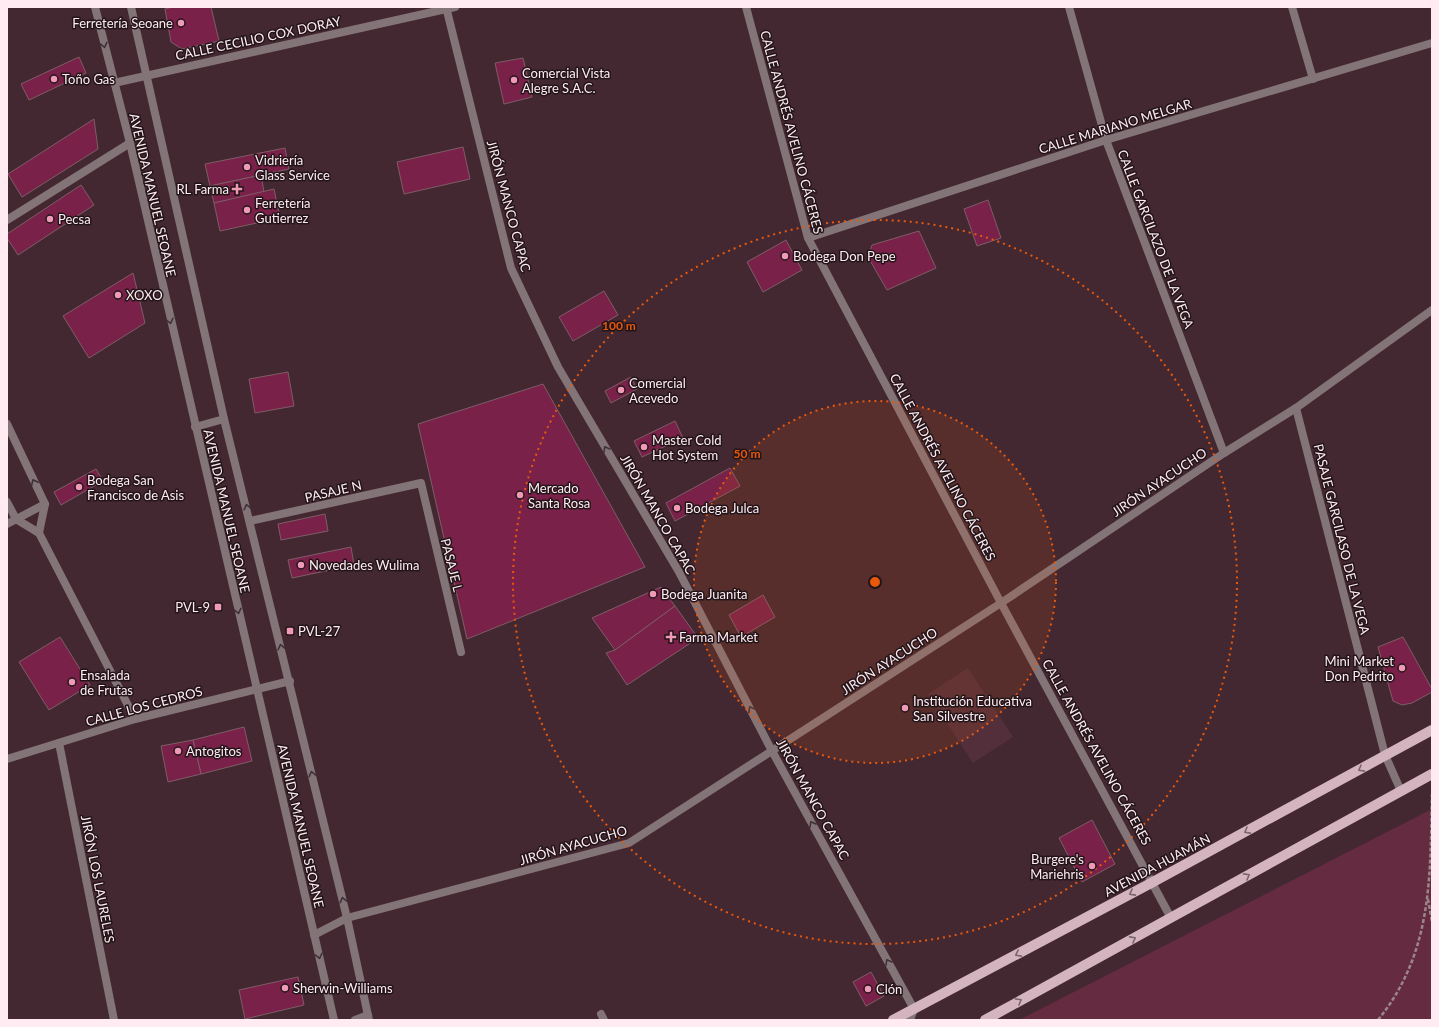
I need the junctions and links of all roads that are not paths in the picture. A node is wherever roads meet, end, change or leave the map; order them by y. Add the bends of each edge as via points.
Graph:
1 (95, 7) edge
2 (131, 7) edge
3 (746, 7) edge
4 (1069, 7) edge
5 (1292, 7) edge
6 (449, 8) edge
7 (1432, 43) edge
8 (146, 74) junction
9 (1313, 80) junction
10 (114, 82) junction
11 (1106, 140) junction
12 (130, 143) junction
13 (7, 220) edge
14 (808, 238) junction
15 (1432, 310) edge
16 (1296, 408) junction
17 (224, 419) junction
18 (7, 424) edge
19 (195, 427) junction
20 (1224, 453) junction
21 (421, 484) joint
22 (7, 502) edge
23 (45, 504) junction
24 (16, 519) junction
25 (250, 521) junction
26 (7, 524) edge
27 (39, 533) junction
28 (1001, 603) junction
29 (461, 652) dead end
30 (290, 682) junction
31 (257, 690) junction
32 (135, 719) junction
33 (1432, 730) edge
34 (59, 742) junction
35 (772, 751) junction
36 (1385, 755) junction
37 (7, 759) edge
38 (1432, 774) edge
39 (1402, 791) junction
40 (1153, 882) junction
41 (347, 918) junction
42 (1172, 918) junction
43 (314, 935) junction
44 (914, 1009) junction
45 (368, 1017) edge
46 (114, 1020) edge
47 (334, 1020) edge
48 (355, 1020) edge
49 (893, 1020) edge
50 (910, 1020) edge
51 (985, 1020) edge

1 -> 10 street, AVENIDA MANUEL SEOANE
2 - 8 street, AVENIDA MANUEL SEOANE
3 - 14 street, CALLE ANDRÉS AVELINO CÁCERES
4 - 11 street, CALLE GARCILAZO DE LA VEGA
5 - 9 street
6 - 8 street, CALLE CECILIO COX DORAY
35 -> 6 street, JIRÓN MANCO CAPAC via 678,572 558,368 511,268
7 - 9 street, CALLE MARIANO MELGAR
8 - 10 street, CALLE CECILIO COX DORAY
8 - 17 street, AVENIDA MANUEL SEOANE
9 - 11 street, CALLE MARIANO MELGAR
10 - 12 street, AVENIDA MANUEL SEOANE
11 - 14 street, CALLE MARIANO MELGAR
11 - 20 street, CALLE GARCILAZO DE LA VEGA
12 - 13 street
12 -> 19 street, AVENIDA MANUEL SEOANE
14 - 28 street, CALLE ANDRÉS AVELINO CÁCERES
15 - 16 street, JIRÓN AYACUCHO
16 - 20 street, JIRÓN AYACUCHO
16 - 36 street, PASAJE GARCILASO DE LA VEGA
17 - 19 street
25 -> 17 street, AVENIDA MANUEL SEOANE
23 -> 18 street
19 -> 31 street, AVENIDA MANUEL SEOANE
20 - 28 street, JIRÓN AYACUCHO
21 - 25 street, PASAJE N
21 - 29 street, PASAJE L
22 - 24 street
23 - 24 street
23 - 27 street
24 - 26 street
24 - 27 street
30 -> 25 street, AVENIDA MANUEL SEOANE
27 - 32 street
28 - 35 street, JIRÓN AYACUCHO
28 - 40 street, CALLE ANDRÉS AVELINO CÁCERES
30 - 31 street, CALLE LOS CEDROS
41 -> 30 street, AVENIDA MANUEL SEOANE
31 - 32 street, CALLE LOS CEDROS
31 - 43 street, AVENIDA MANUEL SEOANE
32 - 34 street, CALLE LOS CEDROS
33 - 36 main road, AVENIDA HUAMÁN
34 - 37 street, CALLE LOS CEDROS
34 - 46 street, JIRÓN LOS LAURELES
35 - 41 street, JIRÓN AYACUCHO via 630,843
44 -> 35 street, JIRÓN MANCO CAPAC
36 - 39 street, PASAJE GARCILASO DE LA VEGA
36 -> 40 main road, AVENIDA HUAMÁN
38 - 39 main road
42 -> 39 main road
40 - 42 street, CALLE ANDRÉS AVELINO CÁCERES
40 -> 44 main road, AVENIDA HUAMÁN
41 - 43 street, JIRÓN AYACUCHO
41 - 45 street, AVENIDA MANUEL SEOANE
51 -> 42 main road
43 -> 47 street, AVENIDA MANUEL SEOANE
44 - 49 main road, AVENIDA HUAMÁN
44 - 50 street
45 - 48 street

